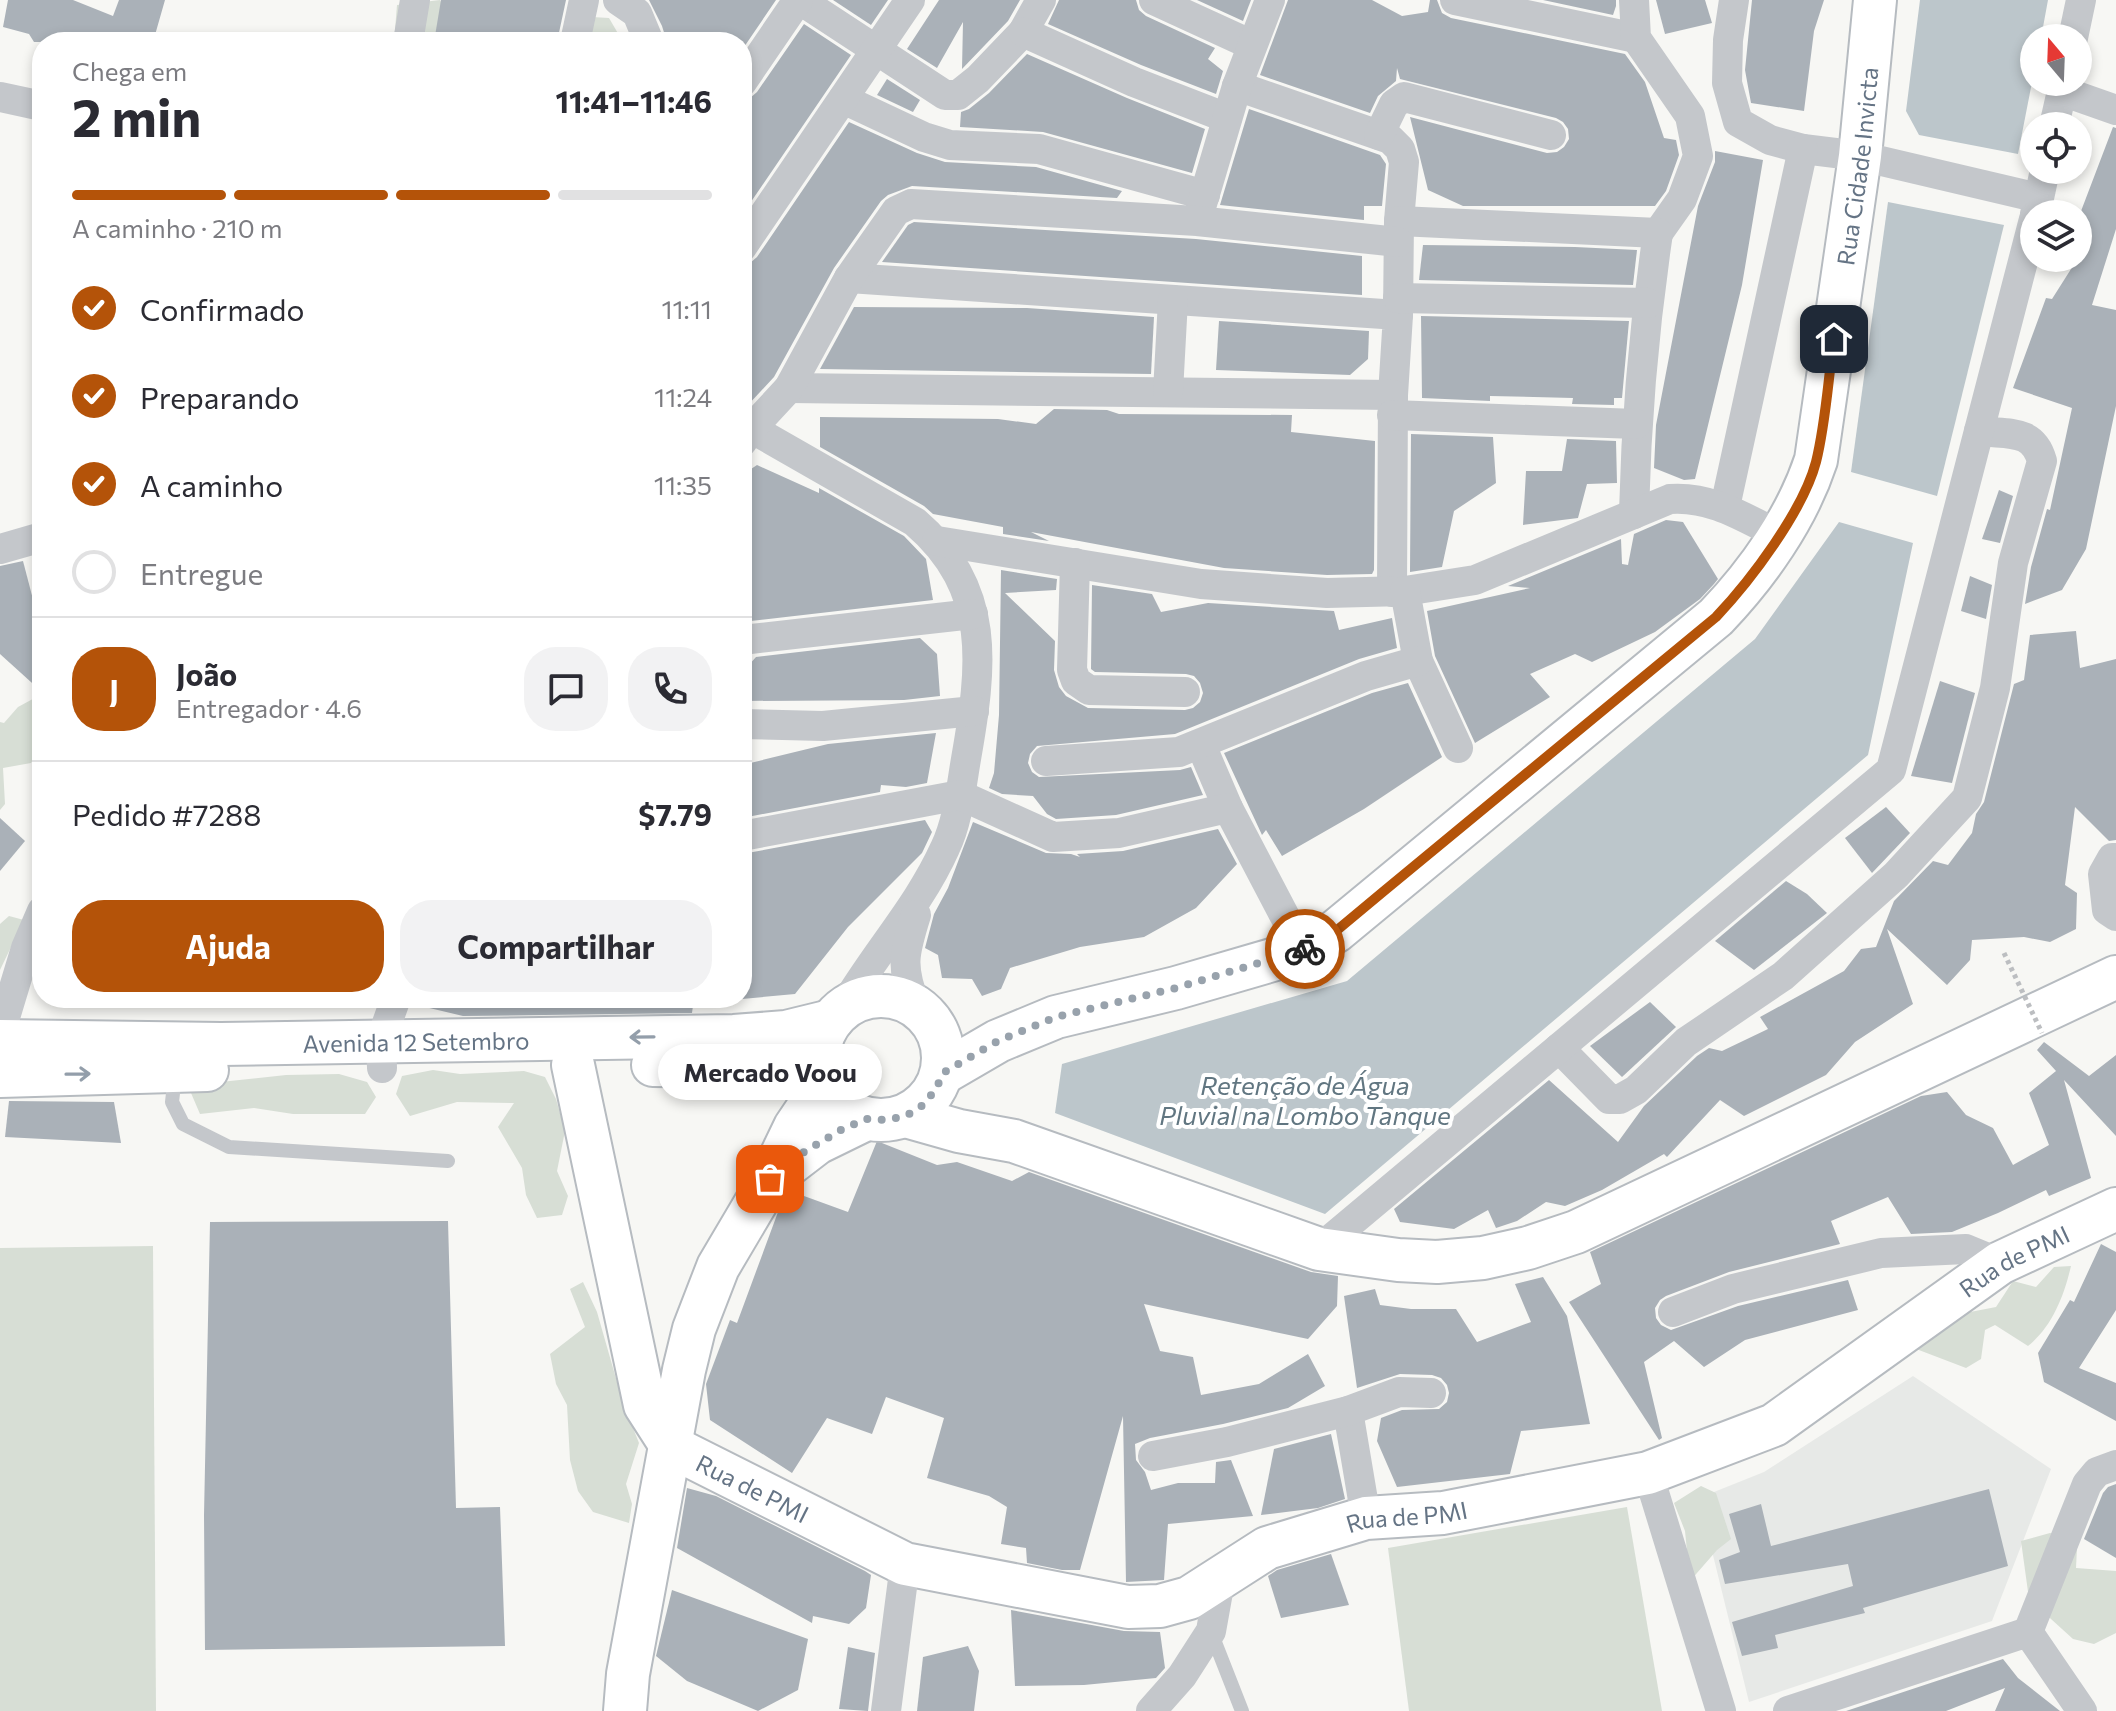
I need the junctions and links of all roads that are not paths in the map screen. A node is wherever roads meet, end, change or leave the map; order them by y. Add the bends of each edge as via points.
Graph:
1 (415, 0) edge
2 (584, 0) edge
3 (618, 0) edge
4 (799, 0) edge
5 (910, 0) edge
6 (1041, 0) edge
7 (1154, 0) edge
8 (1270, 0) edge
9 (1455, 0) edge
10 (1634, 0) edge
11 (1734, 0) edge
12 (1875, 0) edge
13 (2081, 0) edge
14 (2076, 24) edge
15 (410, 32) edge
16 (577, 32) edge
17 (645, 32) edge
18 (1023, 32) junction
19 (1636, 38) junction
20 (1252, 45) junction
21 (876, 50) junction
22 (752, 68) edge
23 (1237, 86) junction
24 (945, 95) junction
25 (2084, 96) edge
26 (0, 97) edge
27 (843, 99) junction
28 (32, 104) edge
29 (2116, 110) edge
30 (1227, 118) junction
31 (1379, 135) junction
32 (1551, 135) dead end
33 (924, 137) junction
34 (1803, 149) junction
35 (1860, 156) junction
36 (2038, 200) edge
37 (1201, 208) junction
38 (752, 232) edge
39 (1399, 232) junction
40 (1658, 233) junction
41 (2020, 270) edge
42 (849, 278) junction
43 (1173, 300) junction
44 (1648, 303) junction
45 (1398, 306) junction
46 (789, 388) junction
47 (1168, 392) junction
48 (1392, 405) junction
49 (752, 424) edge
50 (1636, 424) junction
51 (1979, 431) junction
52 (752, 435) edge
53 (1725, 507) junction
54 (1634, 514) junction
55 (1779, 535) junction
56 (32, 540) edge
57 (937, 541) junction
58 (0, 549) edge
59 (1075, 563) junction
60 (1398, 592) junction
61 (973, 614) junction
62 (752, 639) edge
63 (1418, 661) junction
64 (1185, 692) dead end
65 (974, 711) junction
66 (752, 724) edge
67 (1201, 745) junction
68 (1458, 748) dead end
69 (1046, 761) dead end
70 (960, 795) junction
71 (1228, 808) junction
72 (752, 834) edge
73 (2116, 858) edge
74 (925, 886) junction
75 (2116, 916) edge
76 (32, 934) edge
77 (1303, 951) junction
78 (2116, 977) edge
79 (393, 1008) edge
80 (923, 1012) junction
81 (837, 1014) junction
82 (1056, 1017) junction
83 (0, 1034) edge
84 (0, 1041) edge
85 (1559, 1048) junction
86 (568, 1051) junction
87 (381, 1054) junction
88 (175, 1072) junction
89 (0, 1076) edge
90 (822, 1077) junction
91 (913, 1099) junction
92 (448, 1161) dead end
93 (770, 1179) junction
94 (2110, 1216) edge
95 (1319, 1249) junction
96 (2000, 1263) junction
97 (1673, 1312) dead end
98 (1431, 1393) dead end
99 (1348, 1411) junction
100 (672, 1447) junction
101 (1153, 1456) dead end
102 (2116, 1465) edge
103 (1648, 1473) junction
104 (1366, 1518) junction
105 (905, 1564) junction
106 (1221, 1575) junction
107 (1211, 1631) junction
108 (2028, 1632) junction
109 (625, 1711) edge
110 (886, 1711) edge
111 (1151, 1711) edge
112 (1242, 1711) edge
113 (1721, 1711) edge
114 (1788, 1711) edge
115 (2082, 1711) edge

1 - 15 street
2 - 16 street
3 - 17 street via 637,13
4 - 21 street
4 - 22 street
5 - 21 street
6 - 18 street
7 - 20 street
8 - 20 street
9 - 19 street
10 - 19 street
11 - 34 street via 1727,83 1738,122 1770,140
12 - 35 main road, Rua Cidade Invicta
13 - 14 street
18 - 24 street via 978,79 958,95
18 - 30 street
19 - 40 street via 1690,116 1698,156 1682,199
20 - 23 street
21 - 24 street
21 - 27 street
23 - 30 street
23 - 31 street
24 - 33 street
25 - 29 street
26 - 28 street
27 - 33 street
27 - 38 street
30 - 37 street
31 - 32 street via 1394,104 1404,97
31 - 39 street via 1400,149 1404,162
33 - 37 street via 950,145 1039,149
34 - 35 street
34 - 53 street
35 - 36 street
35 - 55 main road, Rua Cidade Invicta via 1816,460
37 - 39 street
37 - 42 street via 911,204 896,211
39 - 40 street
39 - 45 street
40 - 44 street
41 - 51 street
42 - 43 street
42 - 46 street
43 - 45 street
43 - 47 street
44 - 45 street
44 - 50 street
45 - 48 street
46 - 47 street
46 - 49 street
47 - 48 street
48 - 50 street
48 - 60 street
50 - 54 street
51 - 85 street via 1891,770
51 - 85 street via 2028,438 2038,445 2042,461 2013,563 1995,688 1967,798 1896,875 1783,976 1686,1042 1636,1090 1609,1099
52 - 57 street via 915,522
53 - 54 street via 1681,498
53 - 55 street
54 - 60 street via 1475,580
55 - 77 main road, Rua Cidade Invicta via 1716,617 1336,931
56 - 58 street
57 - 59 street
57 - 61 street via 961,576
59 - 60 street via 1201,584
59 - 64 street via 1076,681 1089,690
60 - 63 street
61 - 62 street
61 - 65 street via 979,653
63 - 67 street via 1366,676
63 - 68 street
65 - 66 street via 823,726
65 - 70 street
67 - 69 street via 1179,752
67 - 71 street
70 - 71 street via 1053,837 1119,833
70 - 72 street
70 - 74 street via 946,846
71 - 77 street
73 - 75 street via 2103,874 2107,910
74 - 80 street via 904,952 907,982
74 - 81 street
76 - 83 street
77 - 82 main road, Rua Cidade Invicta
78 - 95 main road via 1576,1232 1483,1258 1437,1262
79 - 87 street
80 - 81 main road via 899,997 880,995 861,999
80 - 82 main road, Rua Cidade Invicta via 994,1022
80 - 91 main road via 942,1044
81 -> 86 main road, Avenida 12 Setembro via 808,1028
81 - 90 main road via 822,1036
82 - 91 main road, Rua Cidade Invicta via 998,1041
84 - 87 main road, Avenida 12 Setembro via 221,1044
85 - 95 street
86 - 87 main road, Avenida 12 Setembro
86 - 90 main road, Avenida 12 Setembro
86 - 100 main road via 645,1405
87 - 88 main road, Avenida 12 Setembro
89 -> 88 main road, Avenida 12 Setembro
88 - 92 lane via 172,1102 183,1124 229,1147
90 - 91 main road via 834,1100 849,1111
90 - 93 main road
91 - 93 main road, Rua Cidade Invicta via 817,1143
91 - 95 main road via 959,1131 1014,1141
93 - 100 main road via 718,1267 694,1329
94 - 96 main road, Rua de PMI
96 - 97 street via 1966,1249 1881,1253 1733,1289
96 - 103 main road, Rua de PMI via 1774,1425
98 - 99 street via 1399,1392
99 - 101 street
99 - 104 street
100 - 105 main road, Rua de PMI
100 - 109 main road
102 - 108 street via 2097,1472 2087,1484
103 - 104 main road, Rua de PMI via 1443,1513
103 - 113 street
104 - 106 main road, Rua de PMI via 1267,1548
105 - 106 main road, Rua de PMI via 1128,1607 1189,1598
105 - 110 street
106 - 107 street
107 - 111 street
107 - 112 lane
108 - 114 street
108 - 115 street

